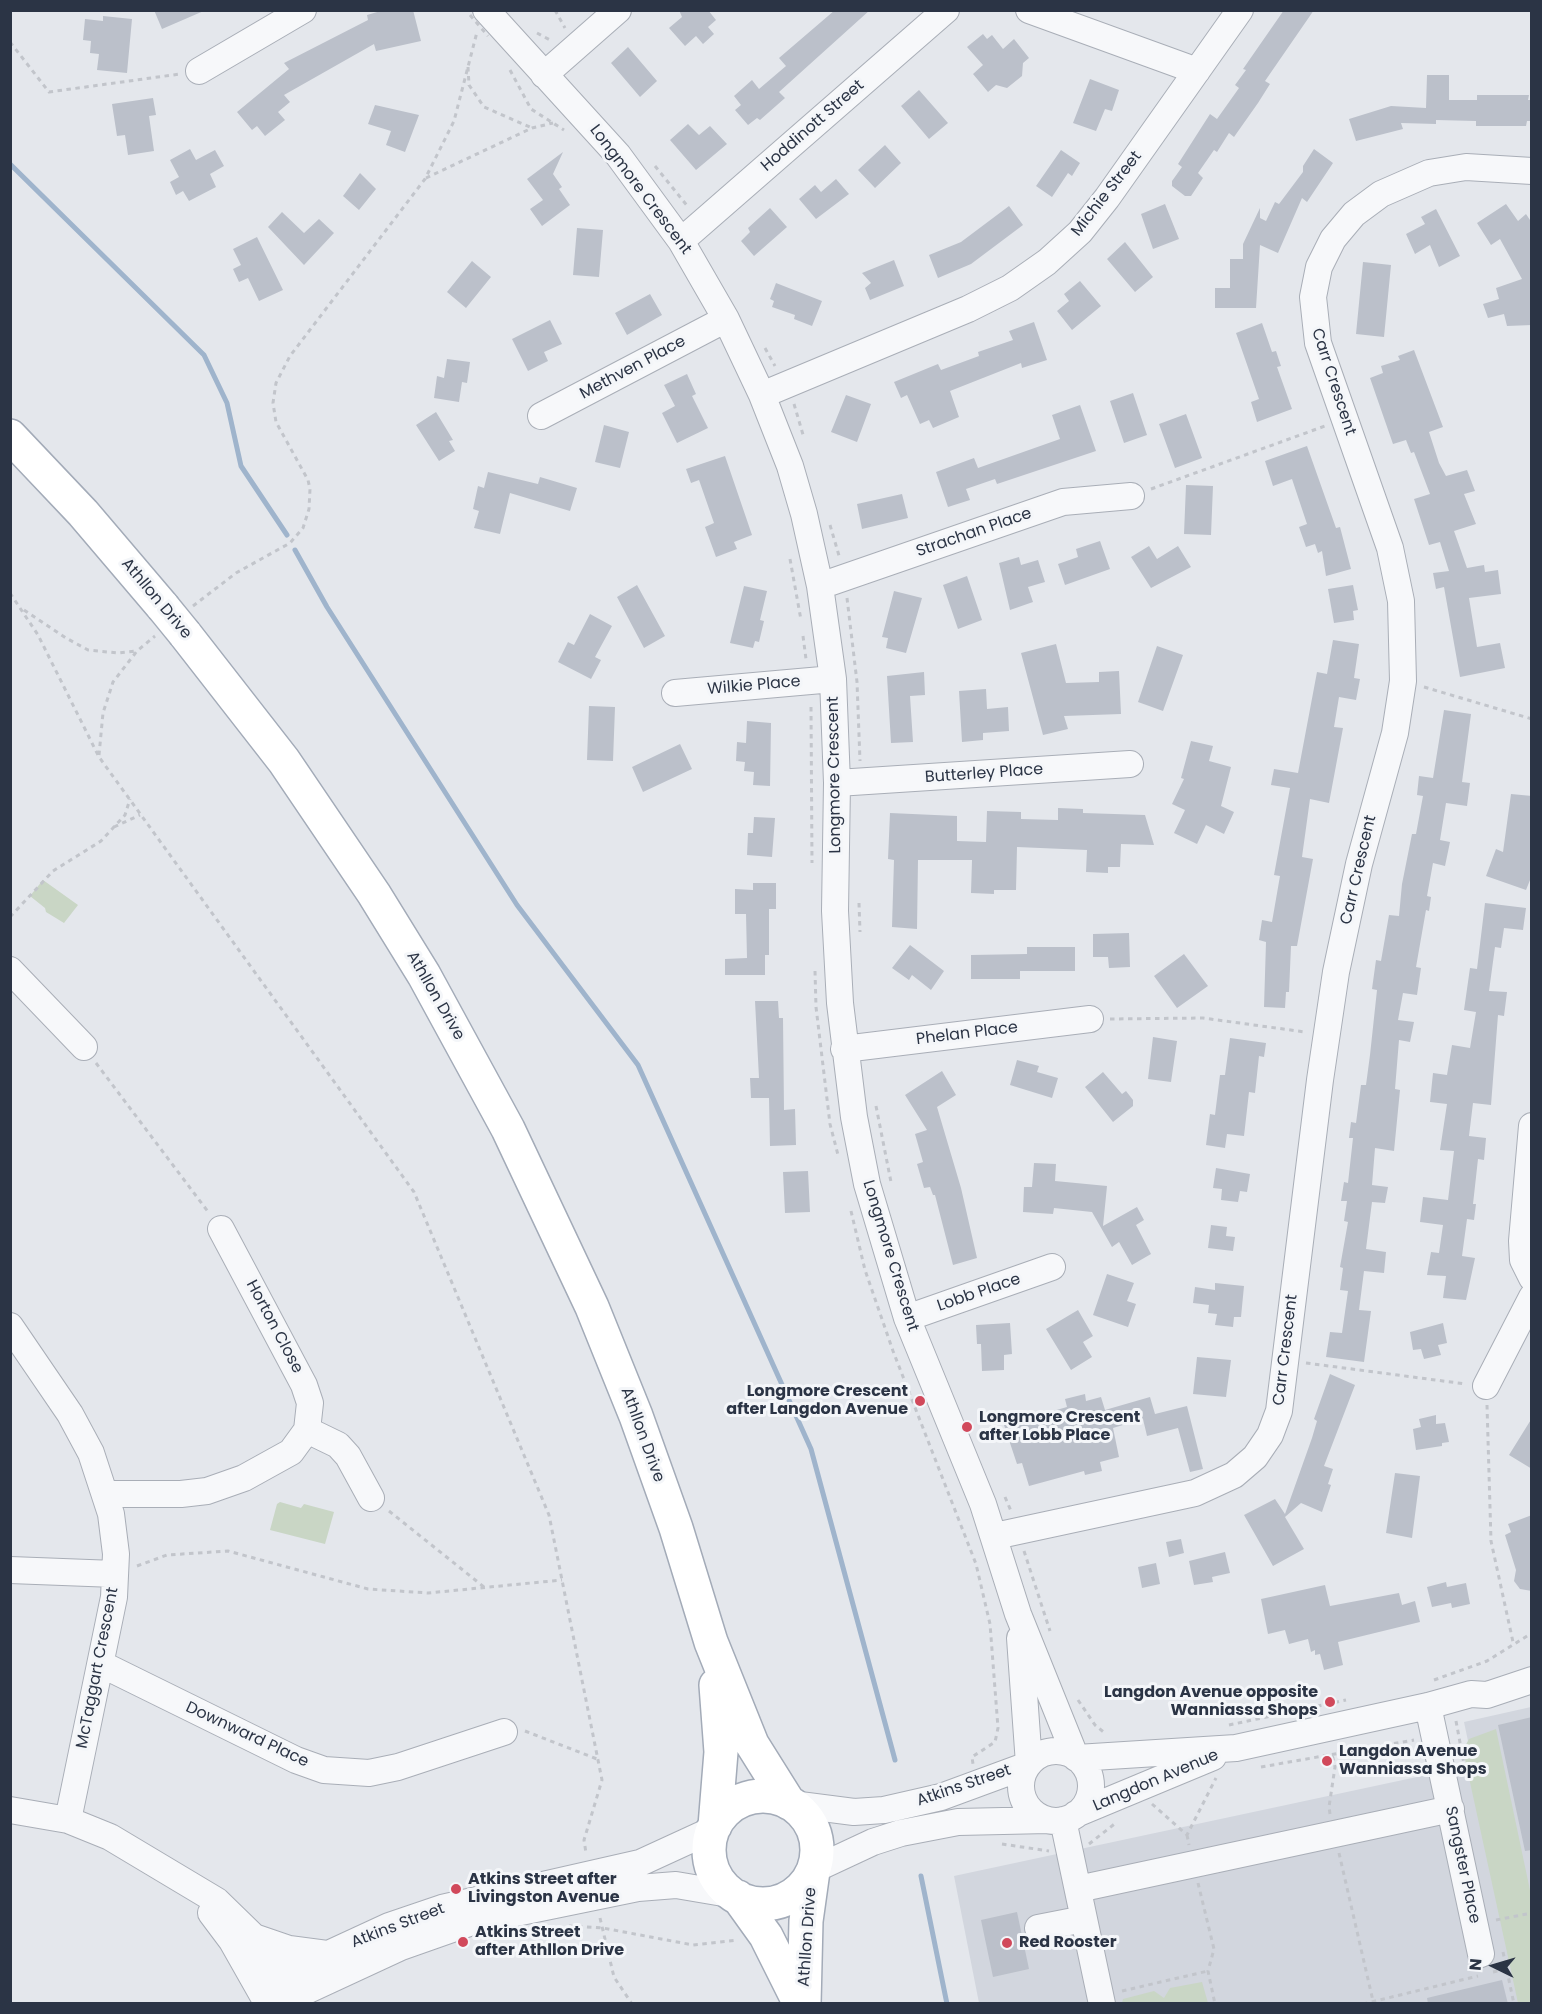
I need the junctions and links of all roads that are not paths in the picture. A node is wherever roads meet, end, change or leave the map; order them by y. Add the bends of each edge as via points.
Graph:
1 (303, 10) edge
2 (618, 10) edge
3 (946, 10) edge
4 (1029, 10) edge
5 (1240, 10) edge
6 (486, 24) edge
7 (200, 71) road end
8 (1197, 71) junction
9 (544, 75) junction
10 (1532, 171) edge
11 (681, 241) junction
12 (726, 319) junction
13 (762, 395) junction
14 (541, 416) dead end
15 (10, 436) edge
16 (1131, 496) road end
17 (820, 586) junction
18 (833, 679) junction
19 (675, 693) dead end
20 (1130, 765) dead end
21 (837, 783) junction
22 (10, 969) edge
23 (1090, 1019) road end
24 (84, 1047) road end
25 (844, 1049) junction
26 (1532, 1126) edge
27 (221, 1229) road end
28 (1052, 1268) dead end
29 (1532, 1278) edge
30 (1532, 1297) edge
31 (907, 1318) junction
32 (10, 1326) edge
33 (1486, 1386) road end
34 (307, 1430) junction
35 (106, 1494) junction
36 (371, 1498) road end
37 (995, 1536) junction
38 (10, 1570) edge
39 (115, 1574) junction
40 (1018, 1614) junction
41 (711, 1642) junction
42 (100, 1664) junction
43 (1532, 1665) edge
44 (1532, 1680) edge
45 (1470, 1694) junction
46 (1428, 1706) junction
47 (504, 1732) road end
48 (1230, 1737) junction
49 (1076, 1758) junction
50 (1029, 1764) junction
51 (790, 1804) junction
52 (1450, 1809) junction
53 (10, 1810) edge
54 (1062, 1818) junction
55 (68, 1820) junction
56 (714, 1828) junction
57 (813, 1871) junction
58 (173, 1873) junction
59 (1078, 1889) junction
60 (736, 1896) junction
61 (1084, 1919) junction
62 (1038, 1928) dead end
63 (254, 1936) junction
64 (1481, 1954) dead end
65 (336, 1962) junction
66 (278, 1995) edge
67 (1107, 1999) edge
68 (321, 2004) edge
69 (800, 2004) edge
70 (804, 2004) edge

1 - 7 street
2 - 9 street
3 - 11 street, Hoddinott Street
4 - 8 street
5 - 8 street, Michie Street
6 - 9 street, Longmore Crescent
8 - 13 street, Michie Street via 1100,207 1047,262 1010,288 969,309
9 - 11 street, Longmore Crescent via 618,155
10 - 37 street, Carr Crescent via 1466,167 1412,179 1381,194 1354,214 1333,239 1319,267 1313,297 1314,328 1390,548 1403,619 1403,681 1395,733 1359,864 1336,972 1279,1411 1270,1435 1255,1457 1234,1475 1195,1493
11 - 12 street, Longmore Crescent
12 - 13 street, Longmore Crescent
12 - 14 street, Methven Place
13 - 17 street, Longmore Crescent via 801,504
15 - 41 main road, Athllon Drive, bridge via 83,513 163,607 284,761 424,975 508,1129 592,1307 676,1528
16 - 17 street, Strachan Place via 1063,502
17 - 18 street, Longmore Crescent
18 - 19 street, Wilkie Place
18 - 21 street, Longmore Crescent
20 - 21 street, Butterley Place
21 - 25 street, Longmore Crescent via 835,911
22 - 24 street
23 - 25 street, Phelan Place
25 - 31 street, Longmore Crescent via 867,1184
26 - 29 street via 1522,1241 1523,1260
27 - 34 street, Horton Close via 304,1385 310,1403
28 - 31 street, Lobb Place
30 - 33 street
31 - 37 street, Longmore Crescent
32 - 35 street, McTaggart Crescent via 70,1414 91,1453
34 - 35 street via 291,1452 244,1478 207,1491
34 - 36 street via 338,1445
35 - 39 street, McTaggart Crescent
37 - 40 street, Longmore Crescent
38 - 39 street
39 - 42 street, McTaggart Crescent
40 - 49 street, Longmore Crescent
40 - 50 street, Longmore Crescent
41 - 51 main road, Athllon Drive via 752,1744
41 - 56 main road, Athllon Drive via 722,1752
42 - 47 street, Downward Place via 324,1770 369,1773 398,1767
42 - 55 street, McTaggart Crescent
43 - 45 street, Langdon Avenue via 1481,1683
44 - 45 street, Langdon Avenue via 1487,1695
45 - 46 street, Langdon Avenue
46 - 48 street, Langdon Avenue
46 - 52 street, Sangster Place
48 - 49 street, Langdon Avenue
48 - 54 street, Langdon Avenue
49 - 50 street via 1052,1752
49 - 54 street via 1088,1773 1088,1800
50 - 51 street, Atkins Street via 950,1794 884,1810 854,1812
50 - 54 street via 1023,1773 1022,1793 1031,1810
51 - 56 main road via 768,1796 747,1799 728,1809
51 - 57 main road via 809,1822 814,1833
52 - 59 street
52 - 64 street, Sangster Place
53 - 55 street
54 - 57 street, Atkins Street via 958,1822 901,1833
54 - 59 street
55 - 58 street via 110,1837
56 - 60 main road via 712,1866 720,1883
56 - 65 street, Atkins Street via 640,1863 442,1908 389,1926
57 - 60 main road via 800,1889 781,1901 759,1904
57 - 70 main road, Athllon Drive via 806,1921
58 - 63 street via 217,1901
58 - 66 street
59 - 61 street
60 - 65 street, Atkins Street via 676,1885 629,1890 472,1922 401,1947
60 - 69 main road, Athllon Drive via 766,1936
61 - 62 street
61 - 67 street
63 - 65 street
63 - 66 street
65 - 66 street, Atkins Street
65 - 68 street

